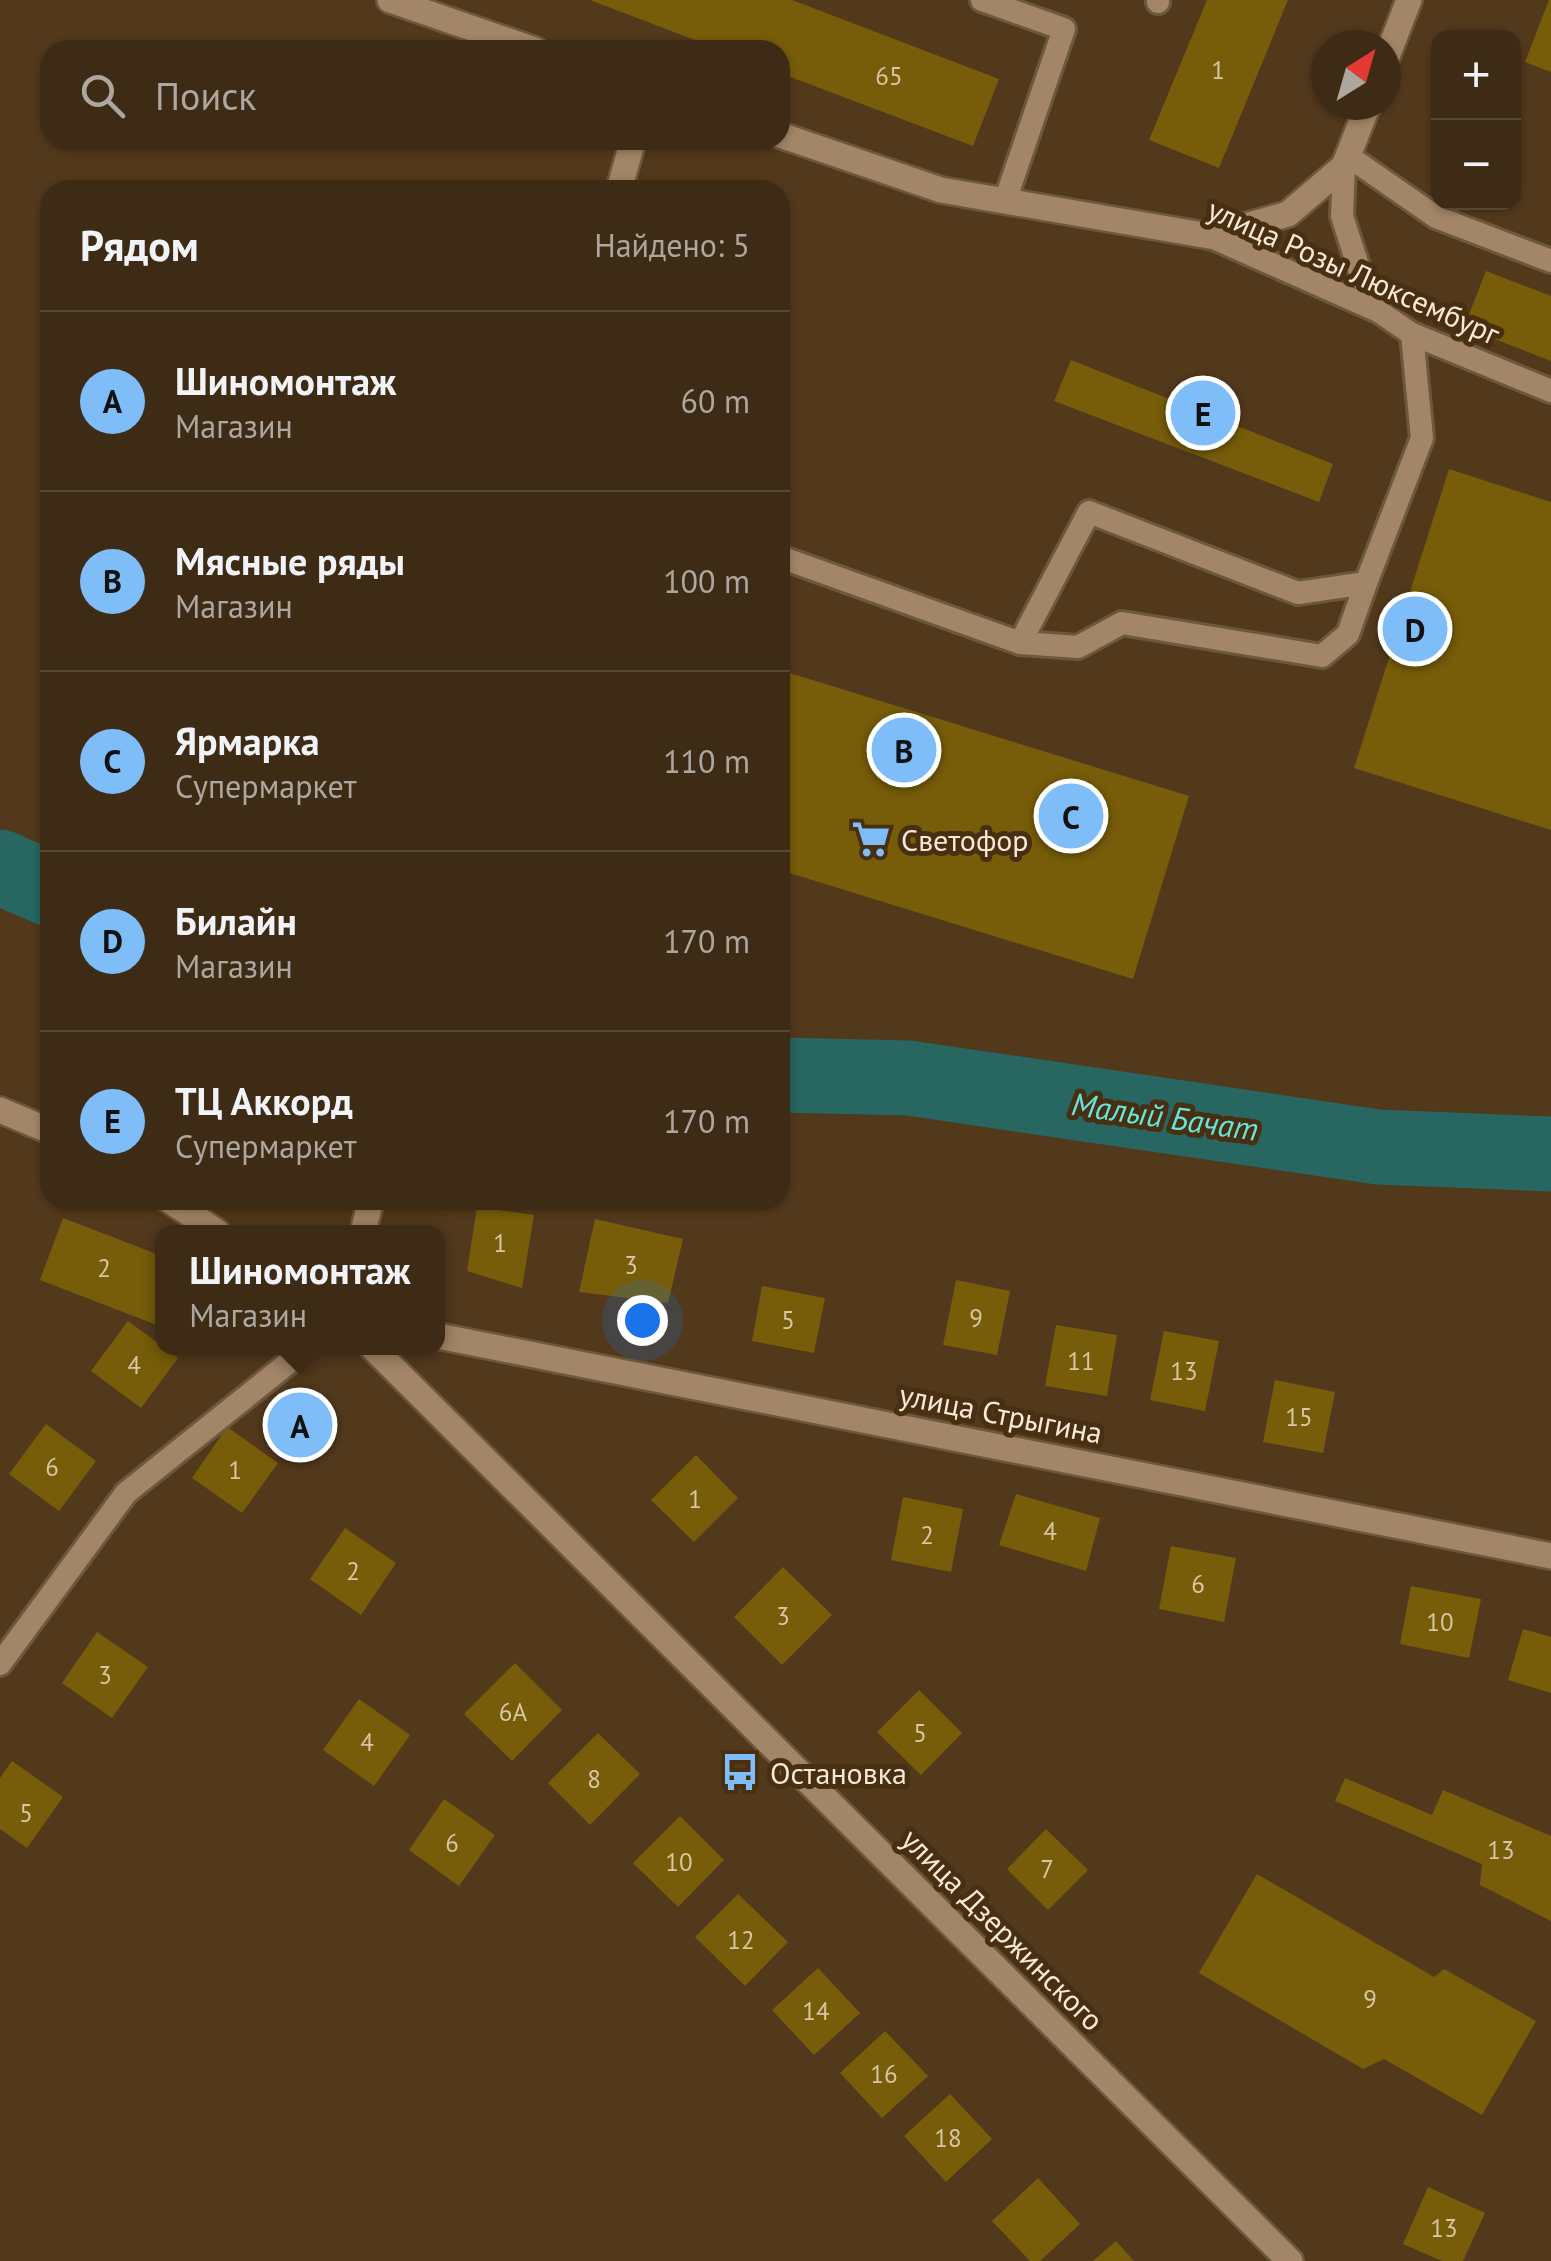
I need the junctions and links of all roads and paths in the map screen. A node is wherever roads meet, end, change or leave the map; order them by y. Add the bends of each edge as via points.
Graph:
1 (390, 0) edge
2 (982, 0) edge
3 (1409, 0) edge
4 (1397, 30) edge
5 (506, 40) edge
6 (1362, 120) edge
7 (790, 138) edge
8 (630, 150) edge
9 (1346, 160) junction
10 (621, 180) edge
11 (1005, 201) junction
12 (1209, 236) junction
13 (1551, 262) edge
14 (1378, 311) junction
15 (1412, 334) junction
16 (1551, 390) edge
17 (790, 562) edge
18 (1366, 583) junction
19 (1020, 643) junction
20 (0, 1110) edge
21 (40, 1127) edge
22 (184, 1210) edge
23 (206, 1225) edge
24 (445, 1337) edge
25 (297, 1355) edge
26 (380, 1355) edge
27 (1551, 1556) edge
28 (0, 1664) edge
29 (1290, 2261) edge

1 - 5 street
2 - 11 lane via 1064,29
3 - 4 street
6 - 9 street
7 - 11 street, улица Розы Люксембург via 942,190
8 - 10 street
9 - 12 street via 1288,214
9 - 13 lane via 1436,217
9 - 14 lane via 1342,216
11 - 12 street, улица Розы Люксембург
12 - 14 lane, улица Розы Люксембург
14 - 15 lane, улица Розы Люксембург
15 - 16 lane, улица Розы Люксембург
15 - 18 lane via 1422,438
17 - 19 lane
18 - 19 lane via 1348,634 1322,656 1122,624 1078,647
18 - 19 lane via 1298,593 1089,512
20 - 21 street
22 - 23 street
24 - 27 street, улица Стрыгина
25 - 28 lane via 126,1493
26 - 29 street, улица Дзержинского

